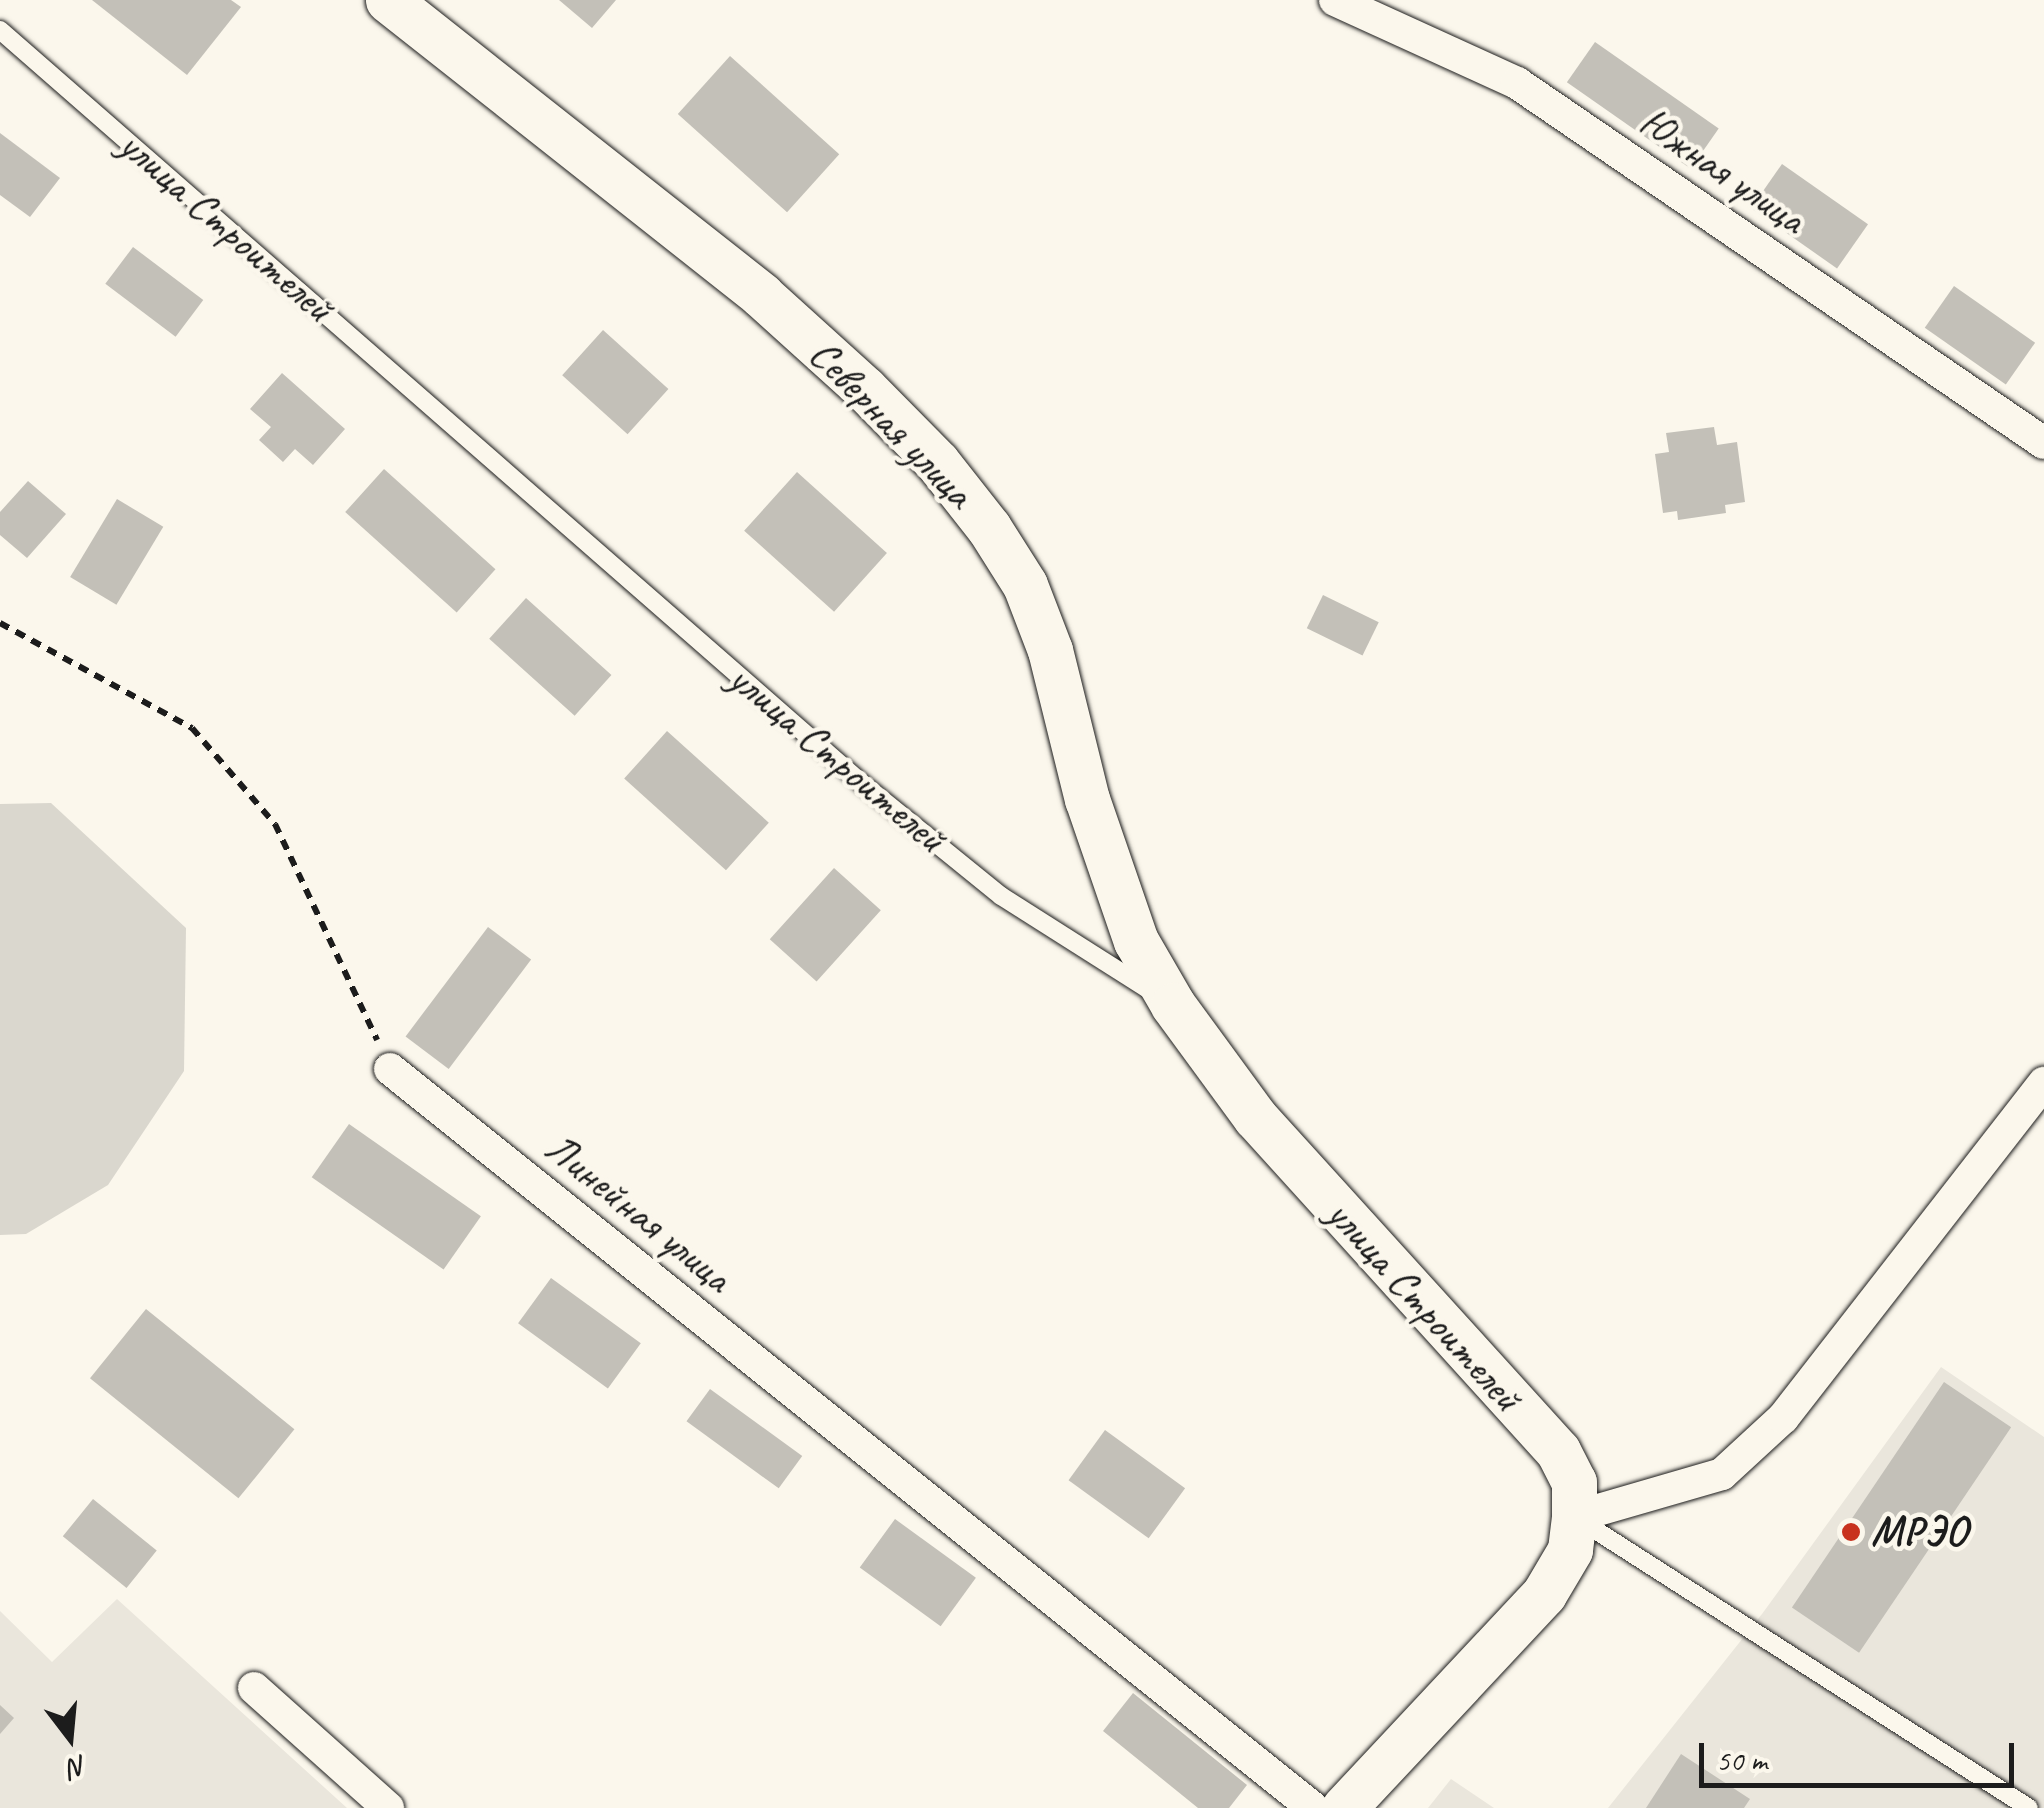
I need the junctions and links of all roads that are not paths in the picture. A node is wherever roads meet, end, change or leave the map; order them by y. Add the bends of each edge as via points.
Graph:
1 (388, 0) edge
2 (1335, 0) edge
3 (0, 30) edge
4 (2044, 443) edge
5 (1173, 1005) junction
6 (390, 1069) road end
7 (2044, 1083) edge
8 (1572, 1533) junction
9 (254, 1688) dead end
10 (388, 1808) edge
11 (1313, 1808) edge
12 (1344, 1808) edge
13 (2029, 1808) edge

1 - 5 main road, Северная улица via 762,295 937,462 989,528 1025,585 1130,924
2 - 4 street, Южная улица via 1517,83
3 - 5 lane, улица Строителей via 864,784 1001,896
5 - 8 main road, улица Строителей via 1256,1117 1558,1451 1574,1482
6 - 11 street, Линейная улица
7 - 8 street via 1771,1429 1722,1474
8 - 12 main road via 1544,1594
8 - 13 lane
9 - 10 street

